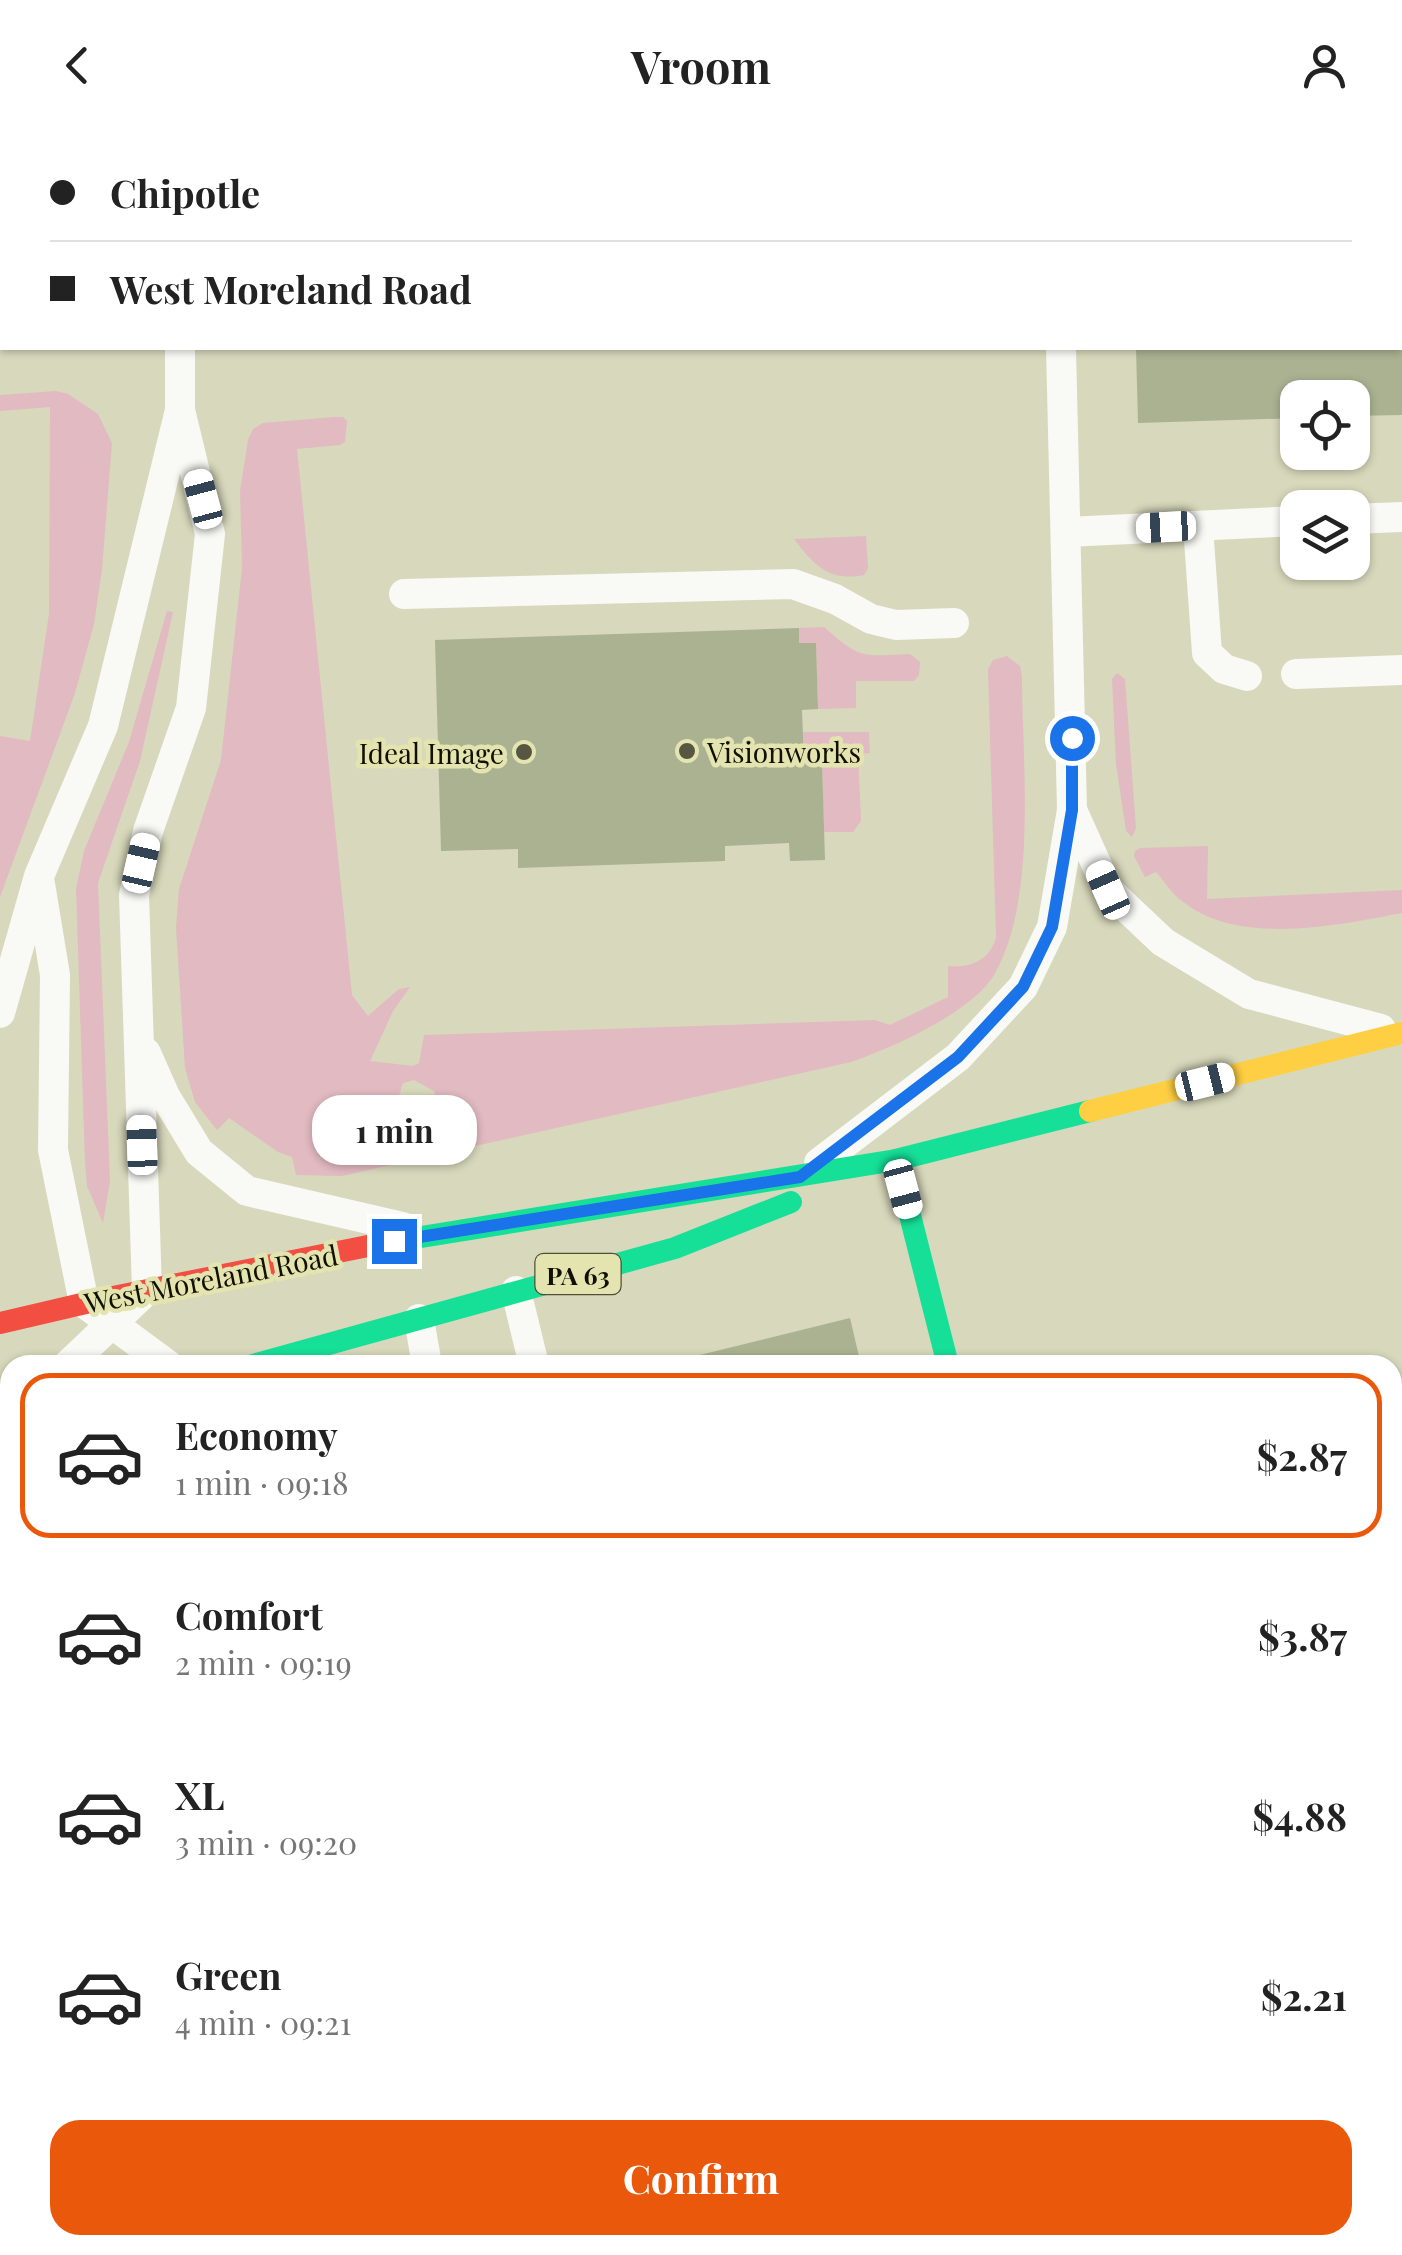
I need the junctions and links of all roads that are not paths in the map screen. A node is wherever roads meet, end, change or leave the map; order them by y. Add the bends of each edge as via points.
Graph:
1 (180, 350) edge
2 (1061, 350) edge
3 (180, 410) junction
4 (1402, 517) edge
5 (1370, 518) edge
6 (1280, 522) edge
7 (1198, 526) junction
8 (1067, 532) junction
9 (404, 594) dead end
10 (954, 622) dead end
11 (1402, 670) edge
12 (1296, 674) dead end
13 (1247, 676) dead end
14 (1072, 810) junction
15 (39, 876) junction
16 (0, 1013) edge
17 (1400, 1033) edge
18 (138, 1036) junction
19 (896, 1160) junction
20 (800, 1177) junction
21 (430, 1234) junction
22 (147, 1290) junction
23 (516, 1291) junction
24 (84, 1304) junction
25 (419, 1318) junction
26 (0, 1323) edge
27 (112, 1324) junction
28 (79, 1355) edge
29 (154, 1355) edge
30 (288, 1355) edge
31 (425, 1355) edge
32 (532, 1355) edge
33 (945, 1355) edge

1 - 3 lane
2 - 8 lane
3 - 15 lane via 103,726
3 - 18 lane via 210,534 190,708 134,895
4 - 5 lane
6 - 7 lane
7 - 8 lane
7 - 13 lane via 1207,654
8 - 14 lane
9 - 10 lane via 793,584 871,620
11 - 12 lane
14 - 17 lane via 1108,890 1163,942 1250,994
14 - 20 lane via 1052,927 1023,987 958,1057
15 - 16 lane
15 - 24 lane via 55,975 53,1150
17 - 19 main road, West Moreland Road / PA 63
18 - 21 lane via 199,1152 247,1191
18 - 22 lane
19 - 20 main road, West Moreland Road / PA 63
19 - 23 main road, West Moreland Road / PA 63 via 674,1248
19 - 33 main road
20 - 21 main road, West Moreland Road / PA 63
21 - 22 main road, West Moreland Road / PA 63
22 - 24 main road, West Moreland Road / PA 63
22 - 27 lane
23 - 25 main road, West Moreland Road / PA 63
23 - 32 lane
24 - 26 main road, West Moreland Road / PA 63
24 - 27 lane
25 - 30 main road, West Moreland Road / PA 63
25 - 31 lane
27 - 28 lane
27 - 29 lane

